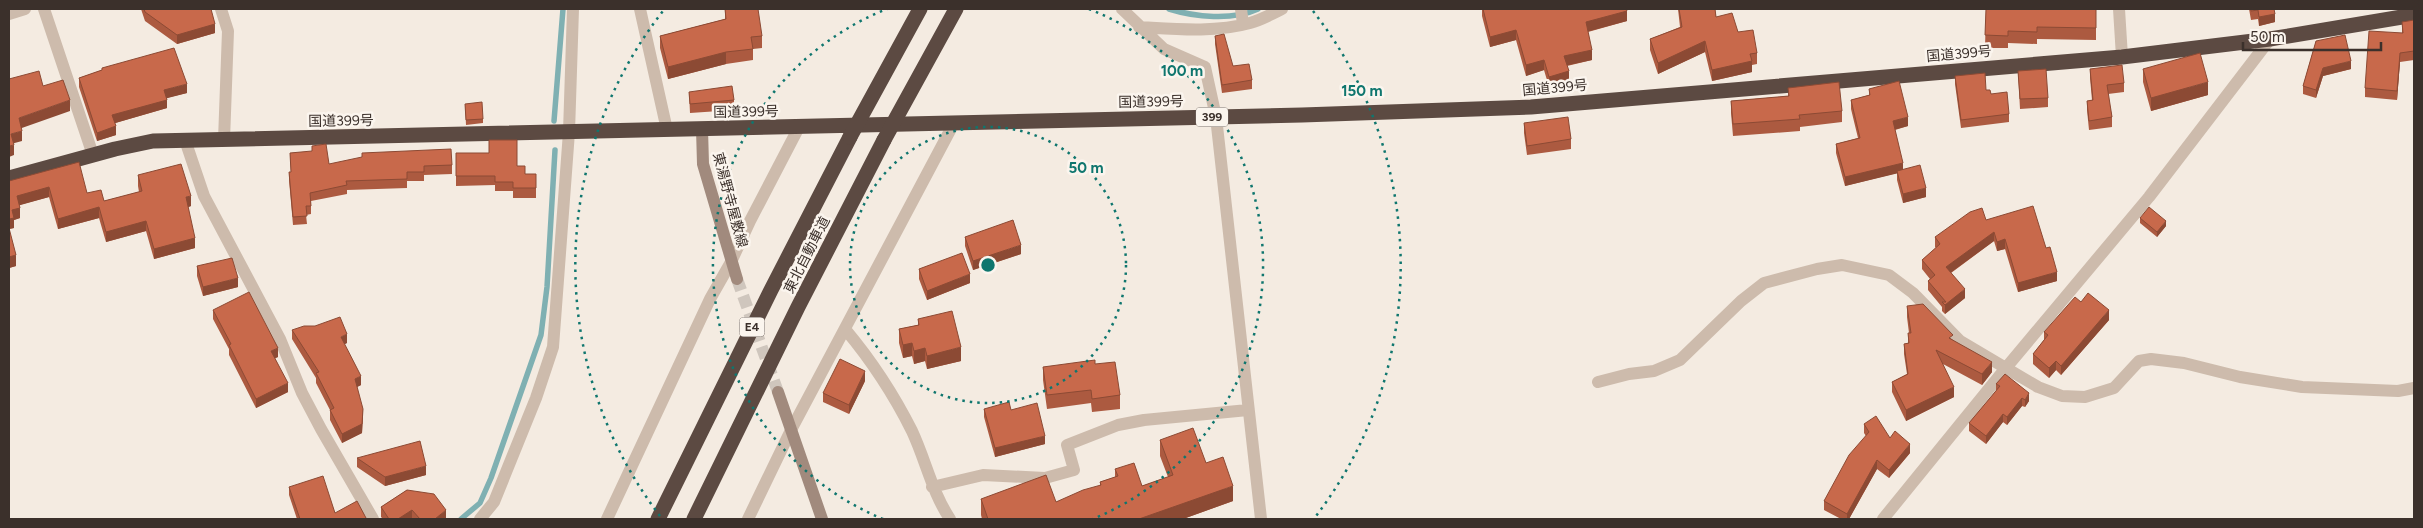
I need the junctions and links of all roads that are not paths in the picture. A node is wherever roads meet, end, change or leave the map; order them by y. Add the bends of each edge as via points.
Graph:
1 (24, 9) edge
2 (44, 9) edge
3 (221, 9) edge
4 (573, 9) edge
5 (640, 9) edge
6 (920, 9) edge
7 (956, 9) edge
8 (1122, 9) edge
9 (1282, 9) edge
10 (2119, 9) edge
11 (9, 14) edge
12 (2414, 15) edge
13 (1242, 16) edge
14 (1139, 26) junction
15 (2270, 39) junction
16 (2122, 57) junction
17 (1216, 117) junction
18 (954, 123) junction
19 (799, 127) junction
20 (702, 129) junction
21 (667, 130) junction
22 (569, 132) junction
23 (185, 140) junction
24 (224, 140) junction
25 (93, 155) junction
26 (9, 178) edge
27 (731, 262) junction
28 (737, 279) tunnel mouth
29 (845, 329) junction
30 (2005, 369) junction
31 (1598, 382) dead end
32 (2414, 388) edge
33 (778, 392) tunnel mouth
34 (1248, 410) junction
35 (791, 430) junction
36 (932, 487) junction
37 (373, 519) edge
38 (480, 519) edge
39 (607, 519) edge
40 (658, 519) edge
41 (694, 519) edge
42 (748, 519) edge
43 (822, 519) edge
44 (950, 519) edge
45 (1261, 519) edge
46 (1883, 519) edge

1 - 11 street
2 - 25 street
3 - 24 street via 228,31
4 - 22 street
5 - 21 street
6 - 40 highway, 東北自動車道 / E4, bridge via 767,298
7 - 41 highway, 東北自動車道 / E4, bridge via 798,307
8 - 14 street
9 - 13 street via 1252,23
10 - 16 street
12 - 15 highway, 国道399号 / 399
13 - 14 street via 1187,30
14 - 17 street via 1164,49 1205,67
15 - 16 highway, 国道399号 / 399
15 - 30 street via 2149,197
16 - 17 highway, 国道399号 / 399 via 1531,107
17 - 18 highway, 国道399号 / 399
17 - 34 street
18 - 19 highway, 国道399号 / 399
18 - 29 street
19 - 20 highway, 国道399号 / 399
19 - 27 street
20 - 21 highway, 国道399号 / 399
20 - 27 main road, 東湯野寺屋敷線 via 703,164
21 - 22 highway, 国道399号 / 399
22 - 24 highway, 国道399号 / 399
22 - 38 street via 553,347 494,502
23 - 24 highway, 国道399号 / 399
23 - 25 highway, 国道399号 / 399 via 153,141
23 - 37 street via 204,196 276,330 314,415
25 - 26 highway, 国道399号 / 399
27 - 28 main road, 東湯野寺屋敷線
27 - 39 street via 710,299
29 - 35 street
29 - 36 street via 868,356 912,432
30 - 31 street via 1960,342 1914,293 1890,275 1842,265 1816,268 1764,283 1680,360 1654,371
30 - 32 street via 2062,396 2086,397 2114,388 2139,361 2151,359 2302,387 2398,391
30 - 46 street
33 - 35 main road
34 - 36 street via 1118,425 1068,446 1074,470 1045,478 983,475
34 - 45 street
35 - 42 street
35 - 43 main road
36 - 44 street

